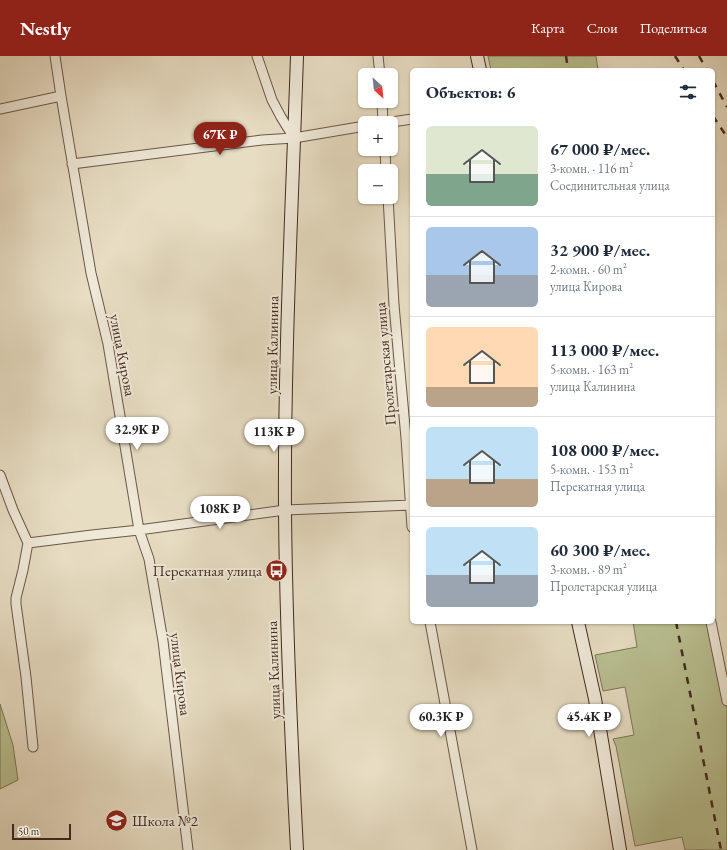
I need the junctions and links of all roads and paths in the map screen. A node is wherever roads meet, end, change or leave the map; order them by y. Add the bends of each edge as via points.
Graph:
1 (55, 56) edge
2 (257, 56) edge
3 (297, 56) edge
4 (378, 56) edge
5 (477, 56) edge
6 (379, 68) edge
7 (480, 68) edge
8 (61, 96) junction
9 (0, 109) edge
10 (410, 119) edge
11 (398, 121) edge
12 (358, 127) edge
13 (294, 138) junction
14 (72, 164) junction
15 (388, 204) edge
16 (0, 475) edge
17 (410, 483) edge
18 (410, 505) edge
19 (285, 510) junction
20 (139, 530) junction
21 (28, 543) junction
22 (430, 624) edge
23 (578, 624) edge
24 (711, 624) edge
25 (727, 701) edge
26 (33, 747) dead end
27 (188, 850) edge
28 (297, 850) edge
29 (472, 850) edge
30 (620, 850) edge

1 - 8 street, улица Кирова
2 - 13 street via 272,100
3 - 13 street, улица Калинина
4 - 6 street
5 - 7 street
8 - 9 street
8 - 14 street, улица Кирова
10 - 11 street
12 - 13 street
13 - 14 street
13 - 19 street, улица Калинина
14 - 20 street, улица Кирова via 91,273 108,344
15 - 17 street, Пролетарская улица via 394,305
16 - 21 street
18 - 19 street
19 - 20 street
19 - 28 street, улица Калинина via 287,624
20 - 21 street
20 - 27 street, улица Кирова via 149,559 162,633
21 - 26 street via 16,604
22 - 29 street
23 - 30 street
24 - 25 street

